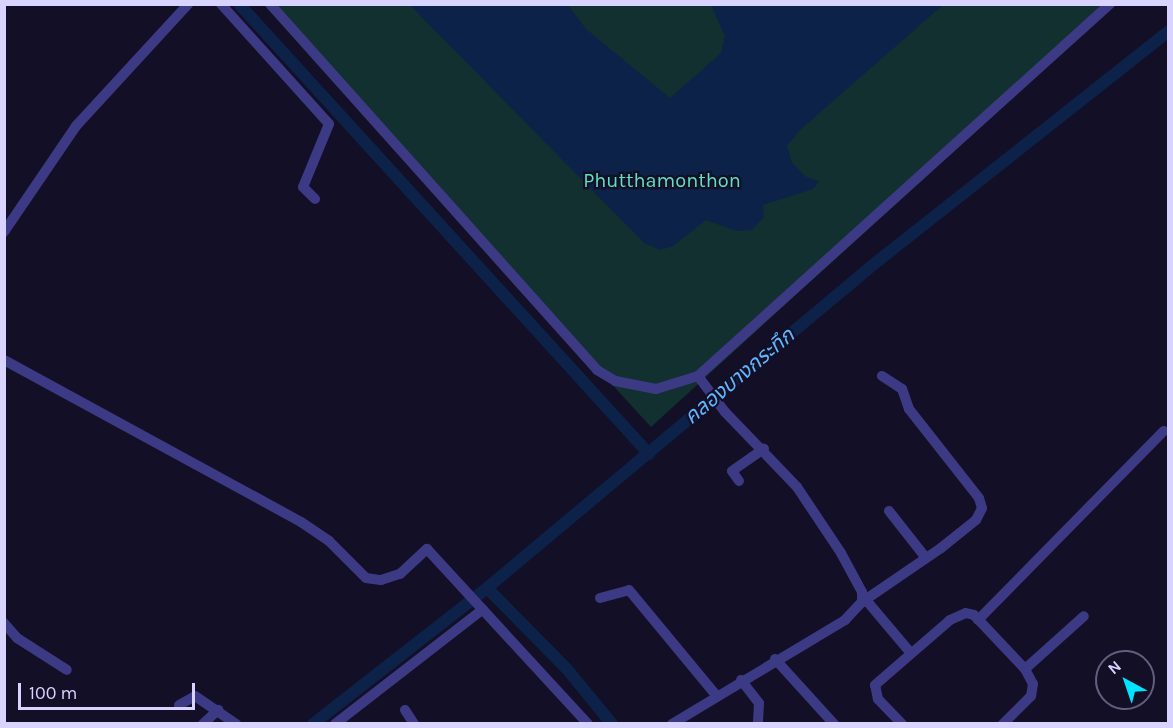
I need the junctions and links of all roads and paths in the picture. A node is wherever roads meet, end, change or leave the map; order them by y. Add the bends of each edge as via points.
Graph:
1 (188, 4) edge
2 (221, 4) edge
3 (270, 4) edge
4 (1110, 4) edge
5 (315, 200) dead end
6 (4, 232) edge
7 (4, 360) edge
8 (698, 376) junction
9 (882, 376) dead end
10 (1164, 431) dead end
11 (764, 449) junction
12 (739, 481) dead end
13 (889, 511) dead end
14 (926, 558) junction
15 (600, 598) dead end
16 (864, 601) junction
17 (480, 606) junction
18 (1084, 616) dead end
19 (978, 620) junction
20 (4, 623) edge
21 (910, 652) junction
22 (775, 659) junction
23 (1025, 669) junction
24 (67, 670) dead end
25 (741, 680) junction
26 (716, 695) junction
27 (179, 705) dead end
28 (218, 710) junction
29 (405, 710) dead end
30 (203, 723) edge
31 (236, 723) edge
32 (335, 723) edge
33 (414, 723) edge
34 (588, 723) edge
35 (672, 723) edge
36 (758, 723) edge
37 (834, 723) edge
38 (902, 723) edge
39 (1003, 723) edge

1 - 6 street via 76,126
2 - 5 street via 329,124 303,187
3 - 8 street via 597,370 615,381 656,389
4 - 8 street
7 - 17 street via 301,522 329,541 366,578 381,580 400,574 427,549
8 - 11 street via 718,404
9 - 14 street via 902,389 909,409 979,498 982,508 976,520
10 - 19 street
11 - 12 street via 732,471
11 - 16 street via 796,487 841,553
13 - 14 street
14 - 16 street
15 - 26 street via 629,590
16 - 21 street
16 - 22 street via 845,620
17 - 32 street
17 - 34 street
18 - 23 street
19 - 21 street via 974,615 959,614
19 - 23 street
20 - 24 street via 17,638
21 - 38 street via 873,690
22 - 25 street
22 - 37 street
23 - 39 street via 1033,684 1031,696
25 - 26 street
25 - 36 street via 759,703
26 - 35 street
27 - 28 street via 195,696
28 - 30 street
28 - 31 street
29 - 33 street

